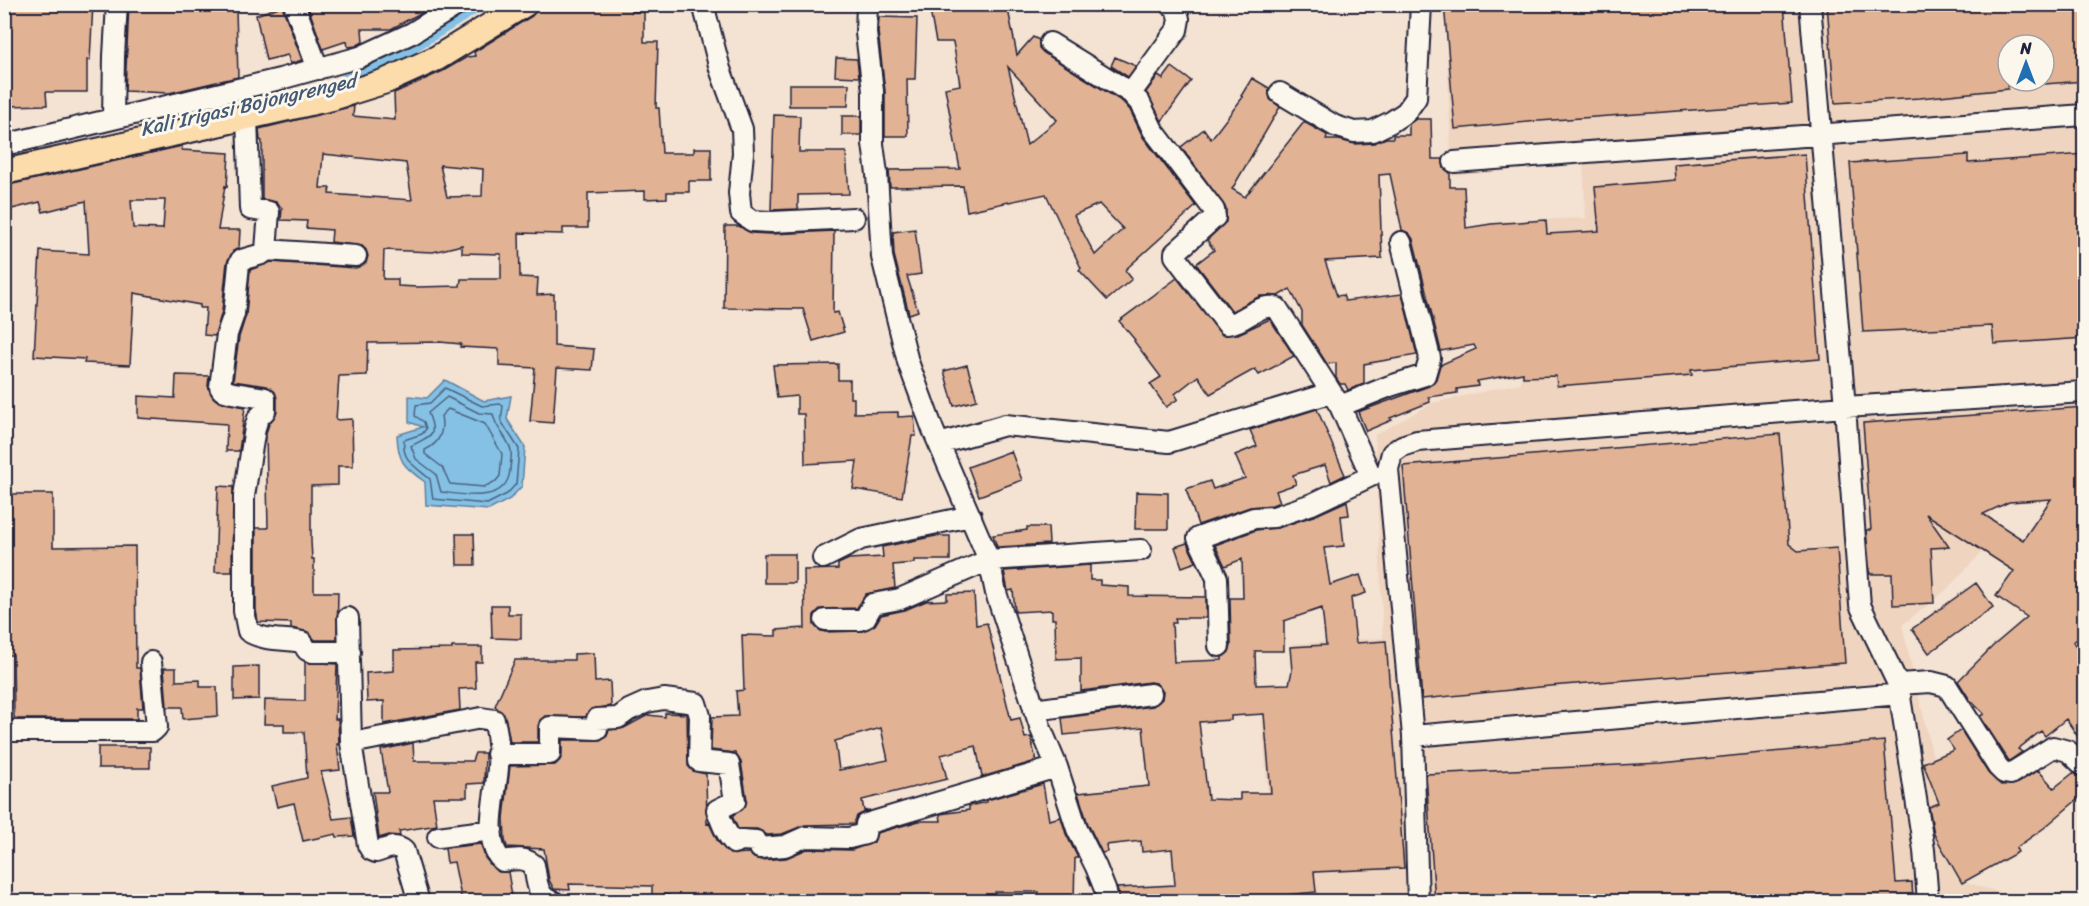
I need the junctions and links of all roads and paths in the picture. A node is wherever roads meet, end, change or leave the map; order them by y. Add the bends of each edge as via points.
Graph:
1 (117, 4) edge
2 (294, 4) edge
3 (459, 4) edge
4 (525, 4) edge
5 (703, 4) edge
6 (867, 4) edge
7 (1170, 4) edge
8 (1421, 4) edge
9 (1810, 4) edge
10 (1050, 43) dead end
11 (318, 69) junction
12 (1131, 93) junction
13 (1280, 93) dead end
14 (2085, 115) edge
15 (247, 117) junction
16 (114, 119) junction
17 (1821, 134) junction
18 (13, 143) edge
19 (1454, 162) dead end
20 (28, 166) junction
21 (4, 172) edge
22 (854, 218) dead end
23 (1401, 242) dead end
24 (266, 250) junction
25 (356, 256) dead end
26 (2085, 392) edge
27 (1335, 400) junction
28 (1845, 407) junction
29 (939, 444) junction
30 (971, 516) junction
31 (1141, 550) dead end
32 (823, 558) dead end
33 (989, 560) junction
34 (348, 618) dead end
35 (825, 620) dead end
36 (1219, 646) dead end
37 (350, 652) junction
38 (150, 662) dead end
39 (1899, 689) junction
40 (1151, 694) dead end
41 (1034, 710) junction
42 (4, 731) edge
43 (1413, 736) junction
44 (351, 742) junction
45 (497, 754) junction
46 (2085, 766) edge
47 (1057, 767) junction
48 (492, 830) junction
49 (438, 837) dead end
50 (420, 902) edge
51 (554, 902) edge
52 (1108, 902) edge
53 (1418, 902) edge
54 (1928, 902) edge

1 - 16 street
2 - 11 street
3 - 11 street via 402,38 360,57
4 - 15 main road via 437,58 386,81
5 - 22 street via 720,69 742,129 741,213 752,220 772,222
6 - 29 street via 882,257 908,362
7 - 12 street via 1178,13 1177,30
8 - 13 street via 1416,98 1391,123 1373,131 1354,132 1335,126
9 - 17 street
10 - 12 street
11 - 16 street
12 - 27 street via 1153,130 1214,210 1215,217 1174,256 1227,324 1265,307 1277,308
14 - 17 street
15 - 20 main road
15 - 24 street via 250,208 269,212
16 - 18 street
17 - 19 street
17 - 28 street
18 - 20 street
20 - 21 main road
23 - 27 street via 1430,358 1425,375
24 - 25 street
24 - 37 street via 239,264 220,387 266,400 265,411 255,428 244,496 246,623 254,635 302,642 312,652
26 - 28 street
27 - 29 street via 1169,442 1005,425
27 - 36 street via 1371,476 1312,504 1274,517 1254,518 1198,538 1217,578
28 - 39 street via 1860,605
28 - 43 street via 1417,441 1392,453 1388,469
29 - 30 street
30 - 32 street via 861,539
30 - 33 street
31 - 33 street
33 - 35 street via 900,599 873,604 865,618
33 - 41 street
34 - 37 street
37 - 44 street
38 - 42 street via 157,726 153,731
39 - 43 street
39 - 46 street via 1931,682 1947,686 2004,773 2010,774 2053,747 2068,751
39 - 54 street via 1924,850
40 - 41 street
41 - 47 street
43 - 53 street
44 - 45 street via 488,718 494,720
44 - 50 street via 368,845 376,852 391,846 404,851
45 - 47 street via 550,754 550,728 597,729 597,719 618,718 647,702 664,699 696,703 700,716 699,761 729,764 735,801 717,810 724,828 734,843 756,841 760,848 785,846 805,837 849,838 865,834 866,824
45 - 48 street
47 - 52 street via 1077,829
48 - 49 street
48 - 51 street via 497,856 503,861 529,860 534,865 538,891

